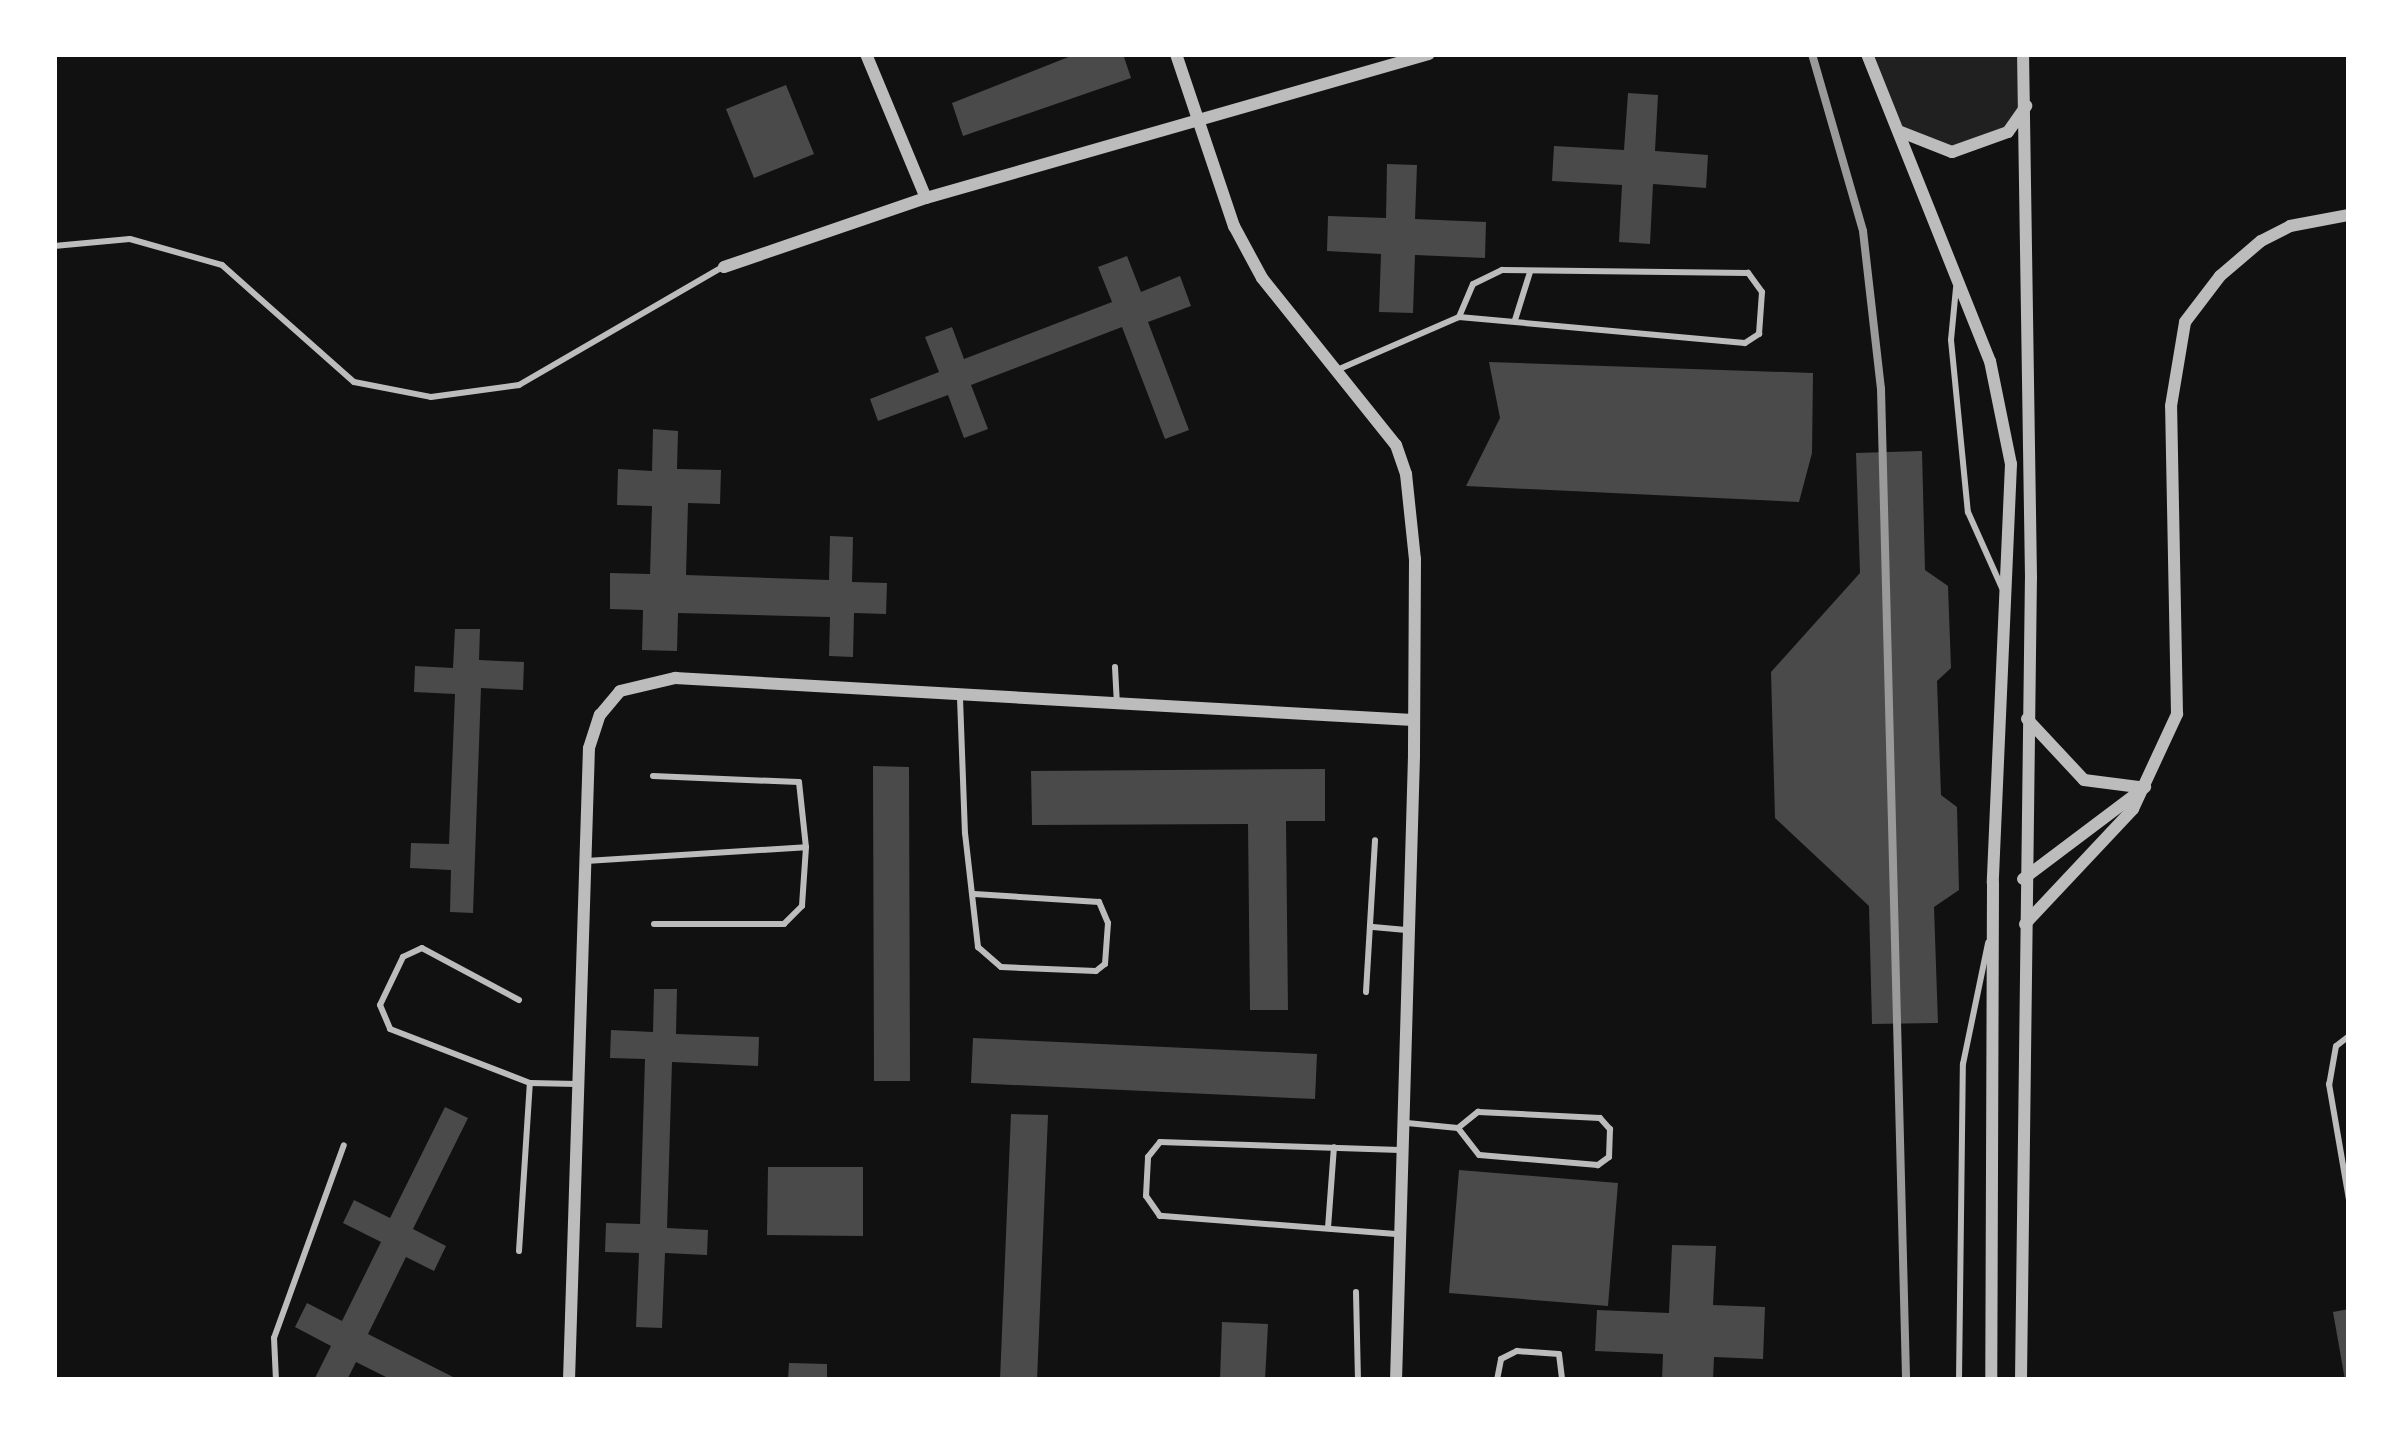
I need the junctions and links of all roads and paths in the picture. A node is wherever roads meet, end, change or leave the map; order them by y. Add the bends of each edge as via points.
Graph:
1 (866, 54) edge
2 (1176, 54) edge
3 (1429, 54) edge
4 (1867, 54) edge
5 (2023, 54) edge
6 (2026, 106) junction
7 (1196, 119) junction
8 (1901, 132) junction
9 (926, 198) junction
10 (2349, 215) edge
11 (54, 246) edge
12 (724, 267) joint
13 (1530, 272) junction
14 (1955, 288) junction
15 (1459, 317) junction
16 (1515, 320) junction
17 (1334, 372) junction
18 (2007, 599) junction
19 (1115, 667) dead end
20 (960, 698) junction
21 (1117, 701) junction
22 (2026, 719) junction
23 (1413, 720) junction
24 (653, 776) dead end
25 (2146, 786) junction
26 (1376, 840) dead end
27 (806, 847) junction
28 (582, 861) junction
29 (2023, 880) junction
30 (1993, 883) junction
31 (974, 894) junction
32 (654, 924) dead end
33 (2025, 924) junction
34 (1373, 927) junction
35 (1993, 928) junction
36 (1409, 930) junction
37 (1366, 992) dead end
38 (519, 1000) dead end
39 (2349, 1036) edge
40 (530, 1083) junction
41 (578, 1084) junction
42 (1403, 1122) junction
43 (1458, 1128) junction
44 (344, 1145) dead end
45 (1334, 1146) junction
46 (1403, 1150) junction
47 (2349, 1199) edge
48 (1328, 1228) junction
49 (1396, 1234) junction
50 (519, 1251) dead end
51 (1357, 1292) dead end
52 (276, 1380) edge
53 (568, 1380) edge
54 (1358, 1380) edge
55 (1396, 1380) edge
56 (1497, 1380) edge
57 (1562, 1380) edge
58 (1959, 1380) edge
59 (1991, 1380) edge
60 (2021, 1380) edge

1 - 9 street
2 - 7 street
3 - 7 street
4 - 8 street
5 - 6 street
6 - 8 street via 2008,132 1952,152
6 - 22 street
7 - 9 street
7 - 17 street via 1234,226
8 - 14 street
9 - 12 street
10 - 25 street via 2290,226 2261,241 2185,322 2171,406 2177,714
11 - 12 lane via 130,239 222,265 354,382 431,397 519,385
13 - 15 lane via 1484,274
13 - 16 lane
13 - 16 lane via 1748,273 1761,284 1759,334 1745,343
14 - 18 lane via 1951,340 1968,512
14 - 18 street via 2002,398 2011,464
15 - 16 lane
15 - 17 lane
17 - 23 street via 1396,445 1406,474 1415,559
18 - 30 street
19 - 21 lane
20 - 21 street
20 - 28 street via 675,678 620,691 589,748
20 - 31 lane
21 - 23 street
22 - 25 street via 2084,780
22 - 29 street
23 - 36 street
24 - 27 lane via 799,782
25 - 29 street
25 - 33 street
26 - 34 lane
27 - 28 lane
27 - 32 lane via 802,906 784,924
28 - 41 street
29 - 30 street
29 - 33 street
30 - 35 street
31 - 31 lane via 1099,902 1108,922 1105,964 1096,970 986,960
33 - 35 street
33 - 60 street
34 - 36 lane
34 - 37 lane
35 - 58 lane via 1964,1064
35 - 59 street
36 - 42 street
38 - 40 lane via 422,948 403,957 380,1005 390,1029
39 - 47 lane via 2336,1046 2329,1084
40 - 41 lane
40 - 50 lane
41 - 53 street
42 - 43 lane
42 - 46 street
43 - 43 lane via 1479,1155 1598,1165 1610,1157 1610,1129 1590,1115 1478,1112
44 - 52 lane via 274,1338
45 - 46 lane
45 - 48 lane
45 - 48 lane via 1160,1142 1148,1157 1146,1196 1160,1216
46 - 49 street
48 - 49 lane
49 - 55 street
51 - 54 lane
56 - 57 lane via 1502,1359 1517,1351 1558,1354

